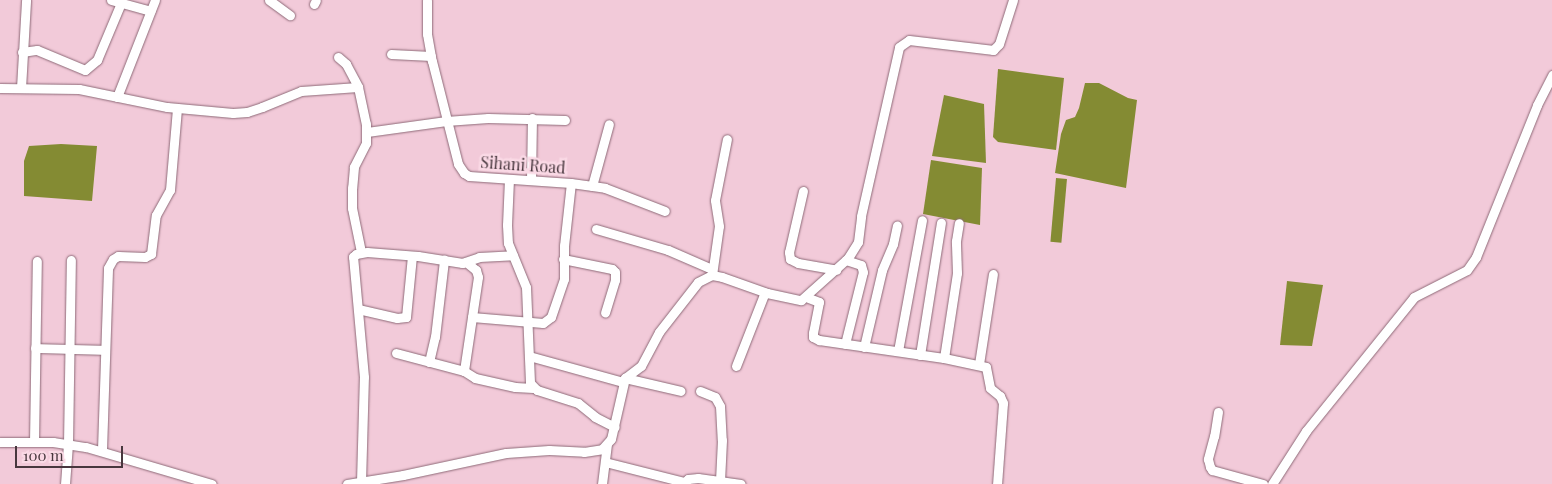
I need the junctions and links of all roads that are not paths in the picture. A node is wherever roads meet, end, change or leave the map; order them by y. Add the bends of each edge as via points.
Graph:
1 (26, 0) edge
2 (111, 0) edge
3 (155, 0) edge
4 (269, 0) edge
5 (427, 0) edge
6 (1013, 0) edge
7 (121, 3) junction
8 (151, 11) junction
9 (290, 15) dead end
10 (22, 52) junction
11 (391, 54) dead end
12 (338, 56) dead end
13 (431, 56) junction
14 (1552, 75) edge
15 (358, 87) junction
16 (0, 88) edge
17 (21, 88) junction
18 (117, 97) junction
19 (177, 108) junction
20 (532, 118) junction
21 (565, 120) dead end
22 (446, 121) junction
23 (609, 124) dead end
24 (367, 132) junction
25 (727, 139) dead end
26 (509, 179) junction
27 (530, 180) junction
28 (571, 183) junction
29 (592, 186) junction
30 (804, 191) dead end
31 (665, 211) dead end
32 (922, 220) dead end
33 (942, 223) dead end
34 (959, 223) dead end
35 (897, 225) dead end
36 (596, 229) dead end
37 (361, 252) junction
38 (513, 255) junction
39 (412, 256) junction
40 (563, 259) junction
41 (71, 260) dead end
42 (444, 260) junction
43 (846, 260) junction
44 (37, 261) dead end
45 (466, 262) junction
46 (836, 270) junction
47 (712, 272) junction
48 (993, 274) dead end
49 (765, 292) junction
50 (806, 297) junction
51 (358, 309) junction
52 (605, 312) dead end
53 (472, 317) junction
54 (529, 322) junction
55 (845, 344) junction
56 (864, 347) junction
57 (35, 348) junction
58 (69, 349) junction
59 (105, 350) junction
60 (898, 351) junction
61 (396, 353) dead end
62 (920, 355) junction
63 (529, 356) junction
64 (944, 358) junction
65 (429, 362) junction
66 (979, 364) junction
67 (736, 366) dead end
68 (464, 371) junction
69 (624, 380) junction
70 (533, 388) junction
71 (681, 391) dead end
72 (700, 391) dead end
73 (1218, 412) dead end
74 (615, 426) junction
75 (0, 442) edge
76 (34, 442) junction
77 (68, 444) junction
78 (607, 444) junction
79 (102, 450) junction
80 (605, 462) junction
81 (720, 481) junction
82 (362, 482) junction
83 (684, 483) edge
84 (65, 484) edge
85 (212, 484) edge
86 (347, 484) edge
87 (602, 484) edge
88 (741, 484) edge
89 (997, 484) edge
90 (1263, 484) edge
91 (1272, 484) edge

1 - 10 street
2 - 7 street
3 - 8 street
4 - 9 street
5 - 13 street, Sihani Road
6 - 43 street via 999,44 993,50 915,41 904,42 899,47 858,242
7 - 8 street
7 - 10 street via 97,60 85,70 37,50
8 - 18 street
10 - 17 street
11 - 13 street
12 - 15 street
13 - 22 street, Sihani Road
14 - 91 street via 1476,257 1467,270 1414,297 1306,431
15 - 19 street via 301,90 248,112
15 - 24 street
16 - 17 street
17 - 18 street via 79,89
18 - 19 street
19 - 59 street via 169,196 156,215 151,254 145,257 118,256 108,268
20 - 21 street
20 - 22 street
20 - 27 street
22 - 24 street
22 - 26 street, Sihani Road via 458,164 464,173
23 - 29 street
24 - 37 street via 366,143 354,167 352,188 352,208
25 - 47 street via 715,200 719,226
26 - 27 street, Sihani Road
26 - 38 street via 507,225 508,243
27 - 28 street, Sihani Road
28 - 29 street, Sihani Road
28 - 40 street
29 - 31 street, Sihani Road
30 - 46 street via 790,259
32 - 60 street
33 - 62 street
34 - 64 street via 957,273
35 - 56 street via 882,270
36 - 47 street via 668,250
37 - 39 street
37 - 51 street via 352,261
38 - 45 street
38 - 54 street via 526,287
39 - 42 street
39 - 51 street via 406,317
40 - 52 street via 615,272
40 - 54 street via 562,291 551,317 543,323
41 - 58 street
42 - 45 street
42 - 65 street
43 - 46 street
43 - 55 street via 861,265 863,272
44 - 57 street
45 - 53 street via 476,270 478,277
46 - 50 street
47 - 49 street
47 - 69 street via 689,290 659,332 642,366
48 - 66 street
49 - 50 street via 796,301
49 - 67 street
50 - 55 street via 820,304 813,337
51 - 82 street via 364,377
53 - 54 street
53 - 68 street
54 - 63 street
55 - 56 street
56 - 60 street
57 - 58 street
57 - 76 street
58 - 59 street
58 - 77 street
59 - 79 street
60 - 62 street
61 - 65 street
62 - 64 street
63 - 69 street
63 - 70 street via 529,379
64 - 66 street
65 - 68 street
66 - 89 street via 986,367 990,388 1003,403
68 - 70 street via 475,378 516,388
69 - 71 street
69 - 74 street
70 - 74 street via 569,399
72 - 81 street via 716,397 720,406
73 - 90 street via 1208,460 1210,467
74 - 78 street
75 - 76 street
76 - 77 street
77 - 79 street
77 - 84 street
78 - 80 street
78 - 82 street via 596,452 506,452
79 - 85 street
80 - 83 street
80 - 87 street
81 - 83 street via 692,478
81 - 88 street
82 - 86 street

